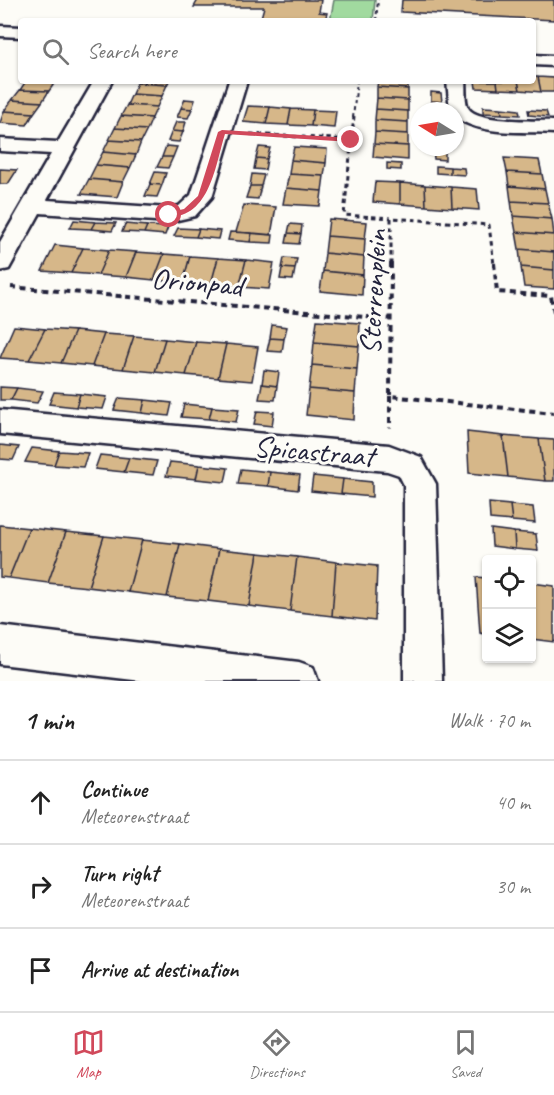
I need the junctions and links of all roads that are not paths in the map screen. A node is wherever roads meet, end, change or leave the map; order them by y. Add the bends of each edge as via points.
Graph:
1 (0, 31) edge
2 (18, 32) edge
3 (536, 60) edge
4 (554, 61) edge
5 (101, 84) edge
6 (237, 84) edge
7 (456, 84) edge
8 (554, 127) edge
9 (0, 145) edge
10 (64, 149) junction
11 (32, 206) junction
12 (0, 263) edge
13 (0, 422) edge
14 (0, 645) edge
15 (299, 681) edge
16 (423, 681) edge

1 - 2 street
3 - 4 street
5 - 10 street
6 - 11 street via 201,197 187,211 169,215
7 - 8 street via 459,107 469,118
9 - 10 street
10 - 11 street
11 - 12 street
13 - 16 street, Spicastraat via 389,458 411,466 420,484
14 - 15 street

